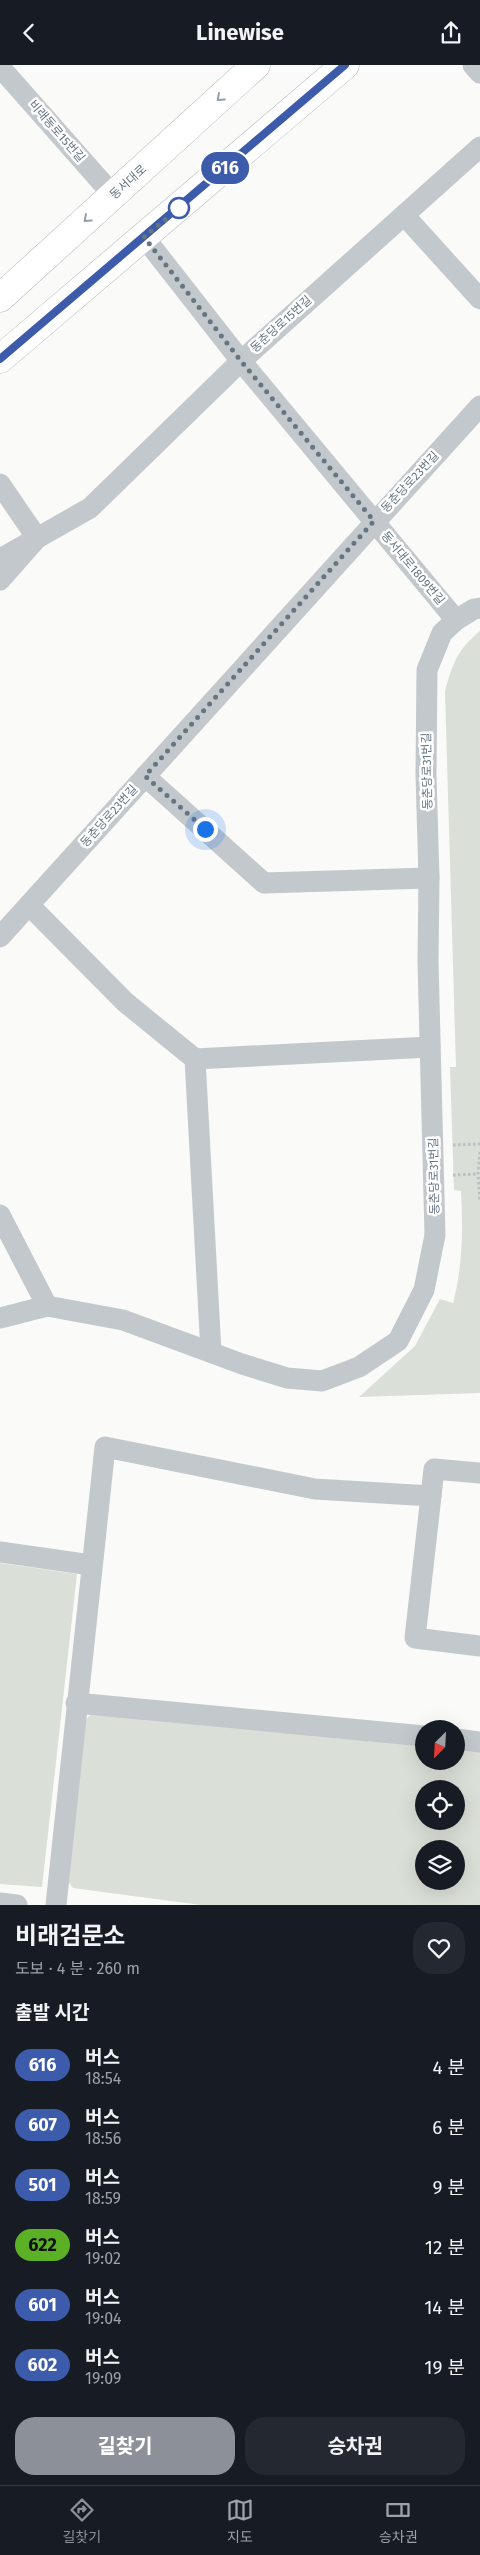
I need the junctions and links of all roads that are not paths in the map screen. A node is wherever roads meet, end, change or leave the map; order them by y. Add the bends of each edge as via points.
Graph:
1 (256, 65) edge
2 (345, 65) edge
3 (473, 65) edge
4 (0, 67) edge
5 (480, 73) edge
6 (480, 147) edge
7 (113, 195) junction
8 (404, 215) junction
9 (144, 237) junction
10 (0, 298) edge
11 (480, 299) edge
12 (0, 359) edge
13 (241, 361) junction
14 (480, 406) edge
15 (0, 484) edge
16 (374, 521) junction
17 (37, 538) junction
18 (0, 559) edge
19 (0, 580) edge
20 (480, 608) edge
21 (456, 620) junction
22 (145, 776) junction
23 (430, 878) junction
24 (29, 905) junction
25 (0, 937) edge
26 (430, 1047) junction
27 (195, 1059) junction
28 (0, 1215) edge
29 (47, 1306) junction
30 (0, 1318) edge
31 (211, 1352) junction
32 (480, 1473) edge
33 (431, 1496) junction
34 (0, 1552) edge
35 (91, 1565) junction
36 (480, 1646) edge
37 (76, 1703) junction
38 (415, 1735) edge
39 (465, 1740) edge
40 (480, 1742) edge
41 (0, 1903) edge
42 (17, 1905) edge
43 (56, 1905) edge

1 -> 7 main road, 동서대로
2 - 9 main road
3 - 5 street
4 - 7 street, 비래동로15번길
6 - 8 street, 동춘당로15번길
7 -> 10 main road, 동서대로
8 - 11 street
8 - 13 street, 동춘당로15번길
9 - 12 main road
9 - 13 street, 동서대로1809번길
13 - 16 street, 동서대로1809번길
13 - 17 street, 동춘당로15번길 via 90,508
14 - 16 street, 동춘당로23번길
15 - 17 street
16 - 21 street, 동서대로1809번길
16 - 22 street, 동춘당로23번길
17 - 18 street, 동춘당로15번길
17 - 19 street, 동춘당로15번길
20 - 21 street, 동춘당로31번길
21 - 23 street, 동춘당로31번길 via 442,633 427,670 426,775
22 - 23 street via 264,883
22 - 24 street, 동춘당로23번길
23 - 26 street, 동춘당로31번길
24 - 25 street, 동춘당로23번길
24 - 27 street via 125,1002
26 - 27 street
26 - 31 street, 동춘당로31번길 via 435,1235 424,1290 398,1341 359,1367 322,1381 287,1377
27 - 31 street
28 - 29 street
29 - 30 street, 동춘당로31번길
29 - 31 street, 동춘당로31번길 via 123,1320
32 - 33 street via 434,1469
33 - 35 street via 315,1489 105,1447
33 - 36 street via 415,1638
34 - 35 street
35 - 37 street
37 - 38 street
37 - 43 street
39 - 40 street
41 - 42 street

